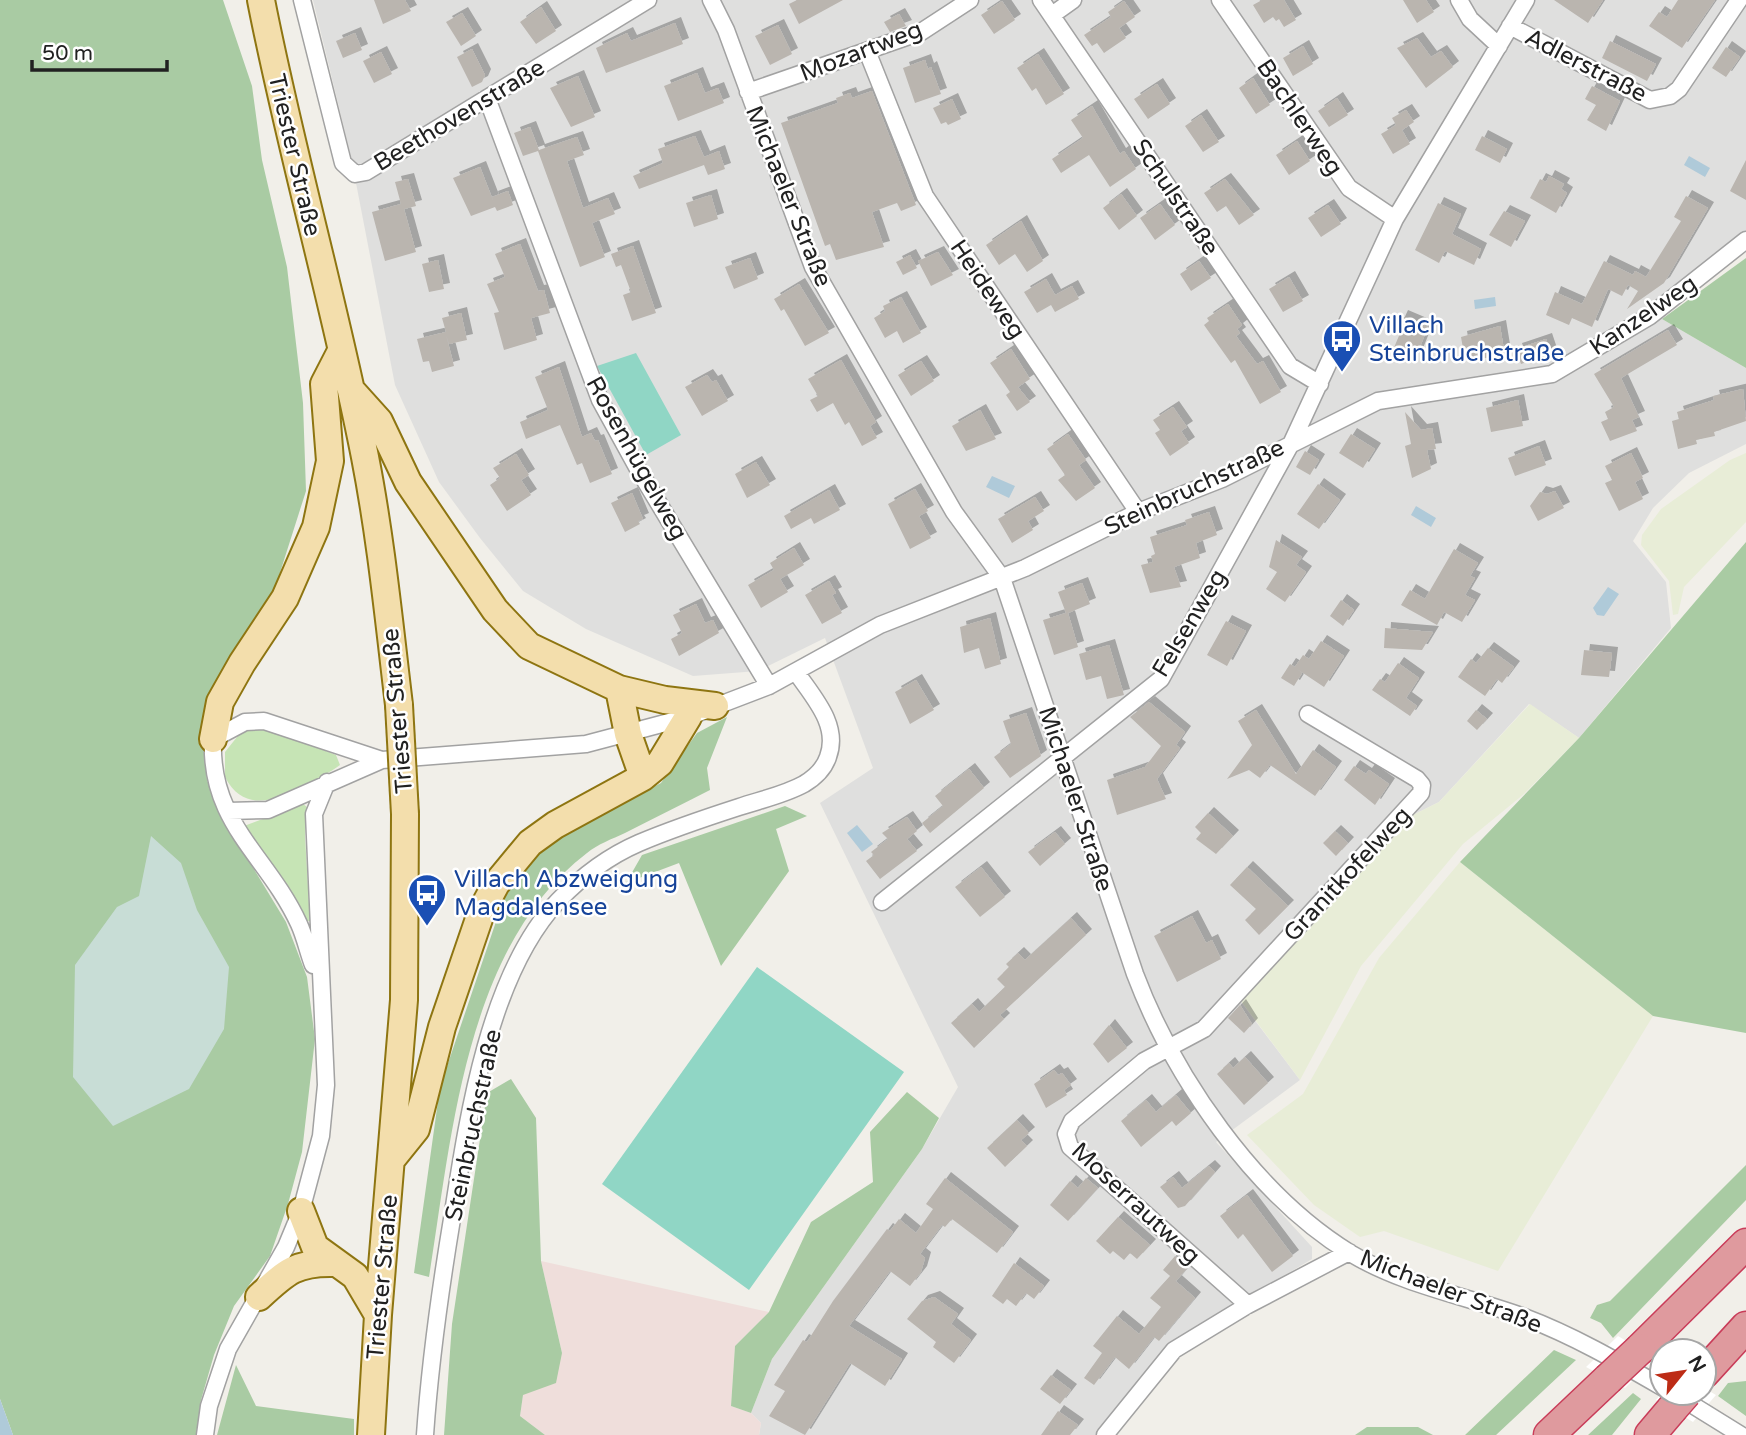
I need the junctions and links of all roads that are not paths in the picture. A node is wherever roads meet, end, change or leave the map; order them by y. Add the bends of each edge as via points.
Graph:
1 (261, 0) edge
2 (302, 0) edge
3 (648, 0) edge
4 (711, 0) edge
5 (970, 0) edge
6 (1041, 0) edge
7 (1073, 0) edge
8 (1220, 0) edge
9 (1459, 0) edge
10 (1526, 0) edge
11 (1739, 0) edge
12 (1052, 15) junction
13 (1510, 26) junction
14 (1499, 46) junction
15 (867, 51) junction
16 (748, 92) junction
17 (487, 98) junction
18 (1395, 219) junction
19 (1746, 240) edge
20 (341, 351) junction
21 (1320, 384) junction
22 (351, 390) junction
23 (1292, 442) junction
24 (1138, 512) junction
25 (1002, 578) junction
26 (796, 672) junction
27 (769, 686) junction
28 (619, 689) junction
29 (715, 706) junction
30 (1308, 714) dead end
31 (688, 717) junction
32 (628, 734) junction
33 (213, 739) junction
34 (382, 760) junction
35 (1062, 760) junction
36 (643, 777) junction
37 (327, 782) junction
38 (228, 811) junction
39 (882, 902) dead end
40 (320, 986) junction
41 (1168, 1048) junction
42 (391, 1160) junction
43 (302, 1211) junction
44 (1746, 1244) edge
45 (1349, 1252) junction
46 (334, 1263) junction
47 (258, 1297) junction
48 (1248, 1305) junction
49 (378, 1315) junction
50 (1746, 1326) edge
51 (1718, 1357) edge
52 (1648, 1380) edge
53 (1666, 1407) edge
54 (1693, 1407) edge
55 (205, 1435) edge
56 (371, 1435) edge
57 (425, 1435) edge
58 (1105, 1435) edge
59 (1549, 1435) edge
60 (1650, 1435) edge
61 (1741, 1435) edge

1 - 20 main road, Triester Straße
2 - 17 street, Beethovenstraße via 348,171 366,173
3 - 17 street, Beethovenstraße
4 - 16 street, Michaeler Straße
5 - 15 street, Mozartweg via 921,32
6 - 12 street, Schulstraße
7 - 12 street
8 - 18 street, Bachlerweg via 1349,188
9 - 14 street via 1474,24
10 - 13 street, Steinbruchstraße
11 - 13 street, Adlerstraße via 1679,89 1661,99 1650,100
12 - 21 street, Schulstraße via 1290,366
13 - 14 street, Steinbruchstraße
14 - 18 street, Steinbruchstraße
15 - 16 street, Mozartweg
15 - 24 street, Heideweg via 925,197
16 - 25 street, Michaeler Straße via 813,267 954,512
17 - 27 street, Rosenhügelweg via 600,400
18 - 21 street, Steinbruchstraße
19 - 23 street, Kanzelweg via 1650,316 1552,374 1378,401
20 - 22 main road, Triester Straße
20 - 33 main road via 324,384 330,461 316,527 285,598 220,702
21 - 23 street, Steinbruchstraße
22 - 28 main road via 379,421 408,482 495,610 529,646
22 - 42 main road, Triester Straße, bridge via 380,542 399,705 405,814 404,1000
23 - 24 street, Steinbruchstraße via 1222,479
23 - 35 street, Felsenweg via 1161,678
24 - 25 street, Steinbruchstraße
25 - 26 street, Steinbruchstraße via 880,625
25 - 35 street, Michaeler Straße
26 - 27 street, Steinbruchstraße
26 - 57 street, Steinbruchstraße via 827,718 831,739 818,774 779,794 636,844 605,862 555,904 518,962 484,1056 464,1143 430,1370
27 - 29 street, Steinbruchstraße
28 - 29 main road
28 - 32 main road
29 - 31 street, Steinbruchstraße
30 - 41 street, Granitkofelweg via 1417,779 1421,793 1203,1029
31 - 32 street, Steinbruchstraße
31 - 36 main road via 660,763
32 - 34 street, Steinbruchstraße via 536,750
32 - 36 main road
33 - 34 street via 245,722 264,721
33 - 38 street via 216,789
34 - 37 street, Steinbruchstraße
35 - 39 street, Felsenweg
35 - 41 street, Michaeler Straße via 1135,974
36 - 42 main road via 530,843 496,884 482,910 437,1043 416,1129
37 - 38 street, Steinbruchstraße via 268,810
37 - 40 street via 314,814
38 - 40 street via 299,924
40 - 43 street via 326,1085 321,1136
41 - 45 street, Michaeler Straße via 1210,1117 1267,1183
41 - 48 street, Moserrautweg via 1144,1061 1072,1121 1066,1134 1070,1147
42 - 49 main road, Triester Straße
43 - 46 main road via 316,1247
43 - 47 street
44 - 59 highway, bridge
45 - 48 street
45 - 52 street, Michaeler Straße via 1411,1281 1525,1318 1601,1352
46 - 47 main road via 300,1265
46 - 49 main road via 355,1276
47 - 55 street via 228,1349 209,1406
48 - 58 street via 1174,1350
49 - 56 main road, Triester Straße
50 - 51 highway
53 - 60 highway
54 - 61 street, Michaeler Straße

